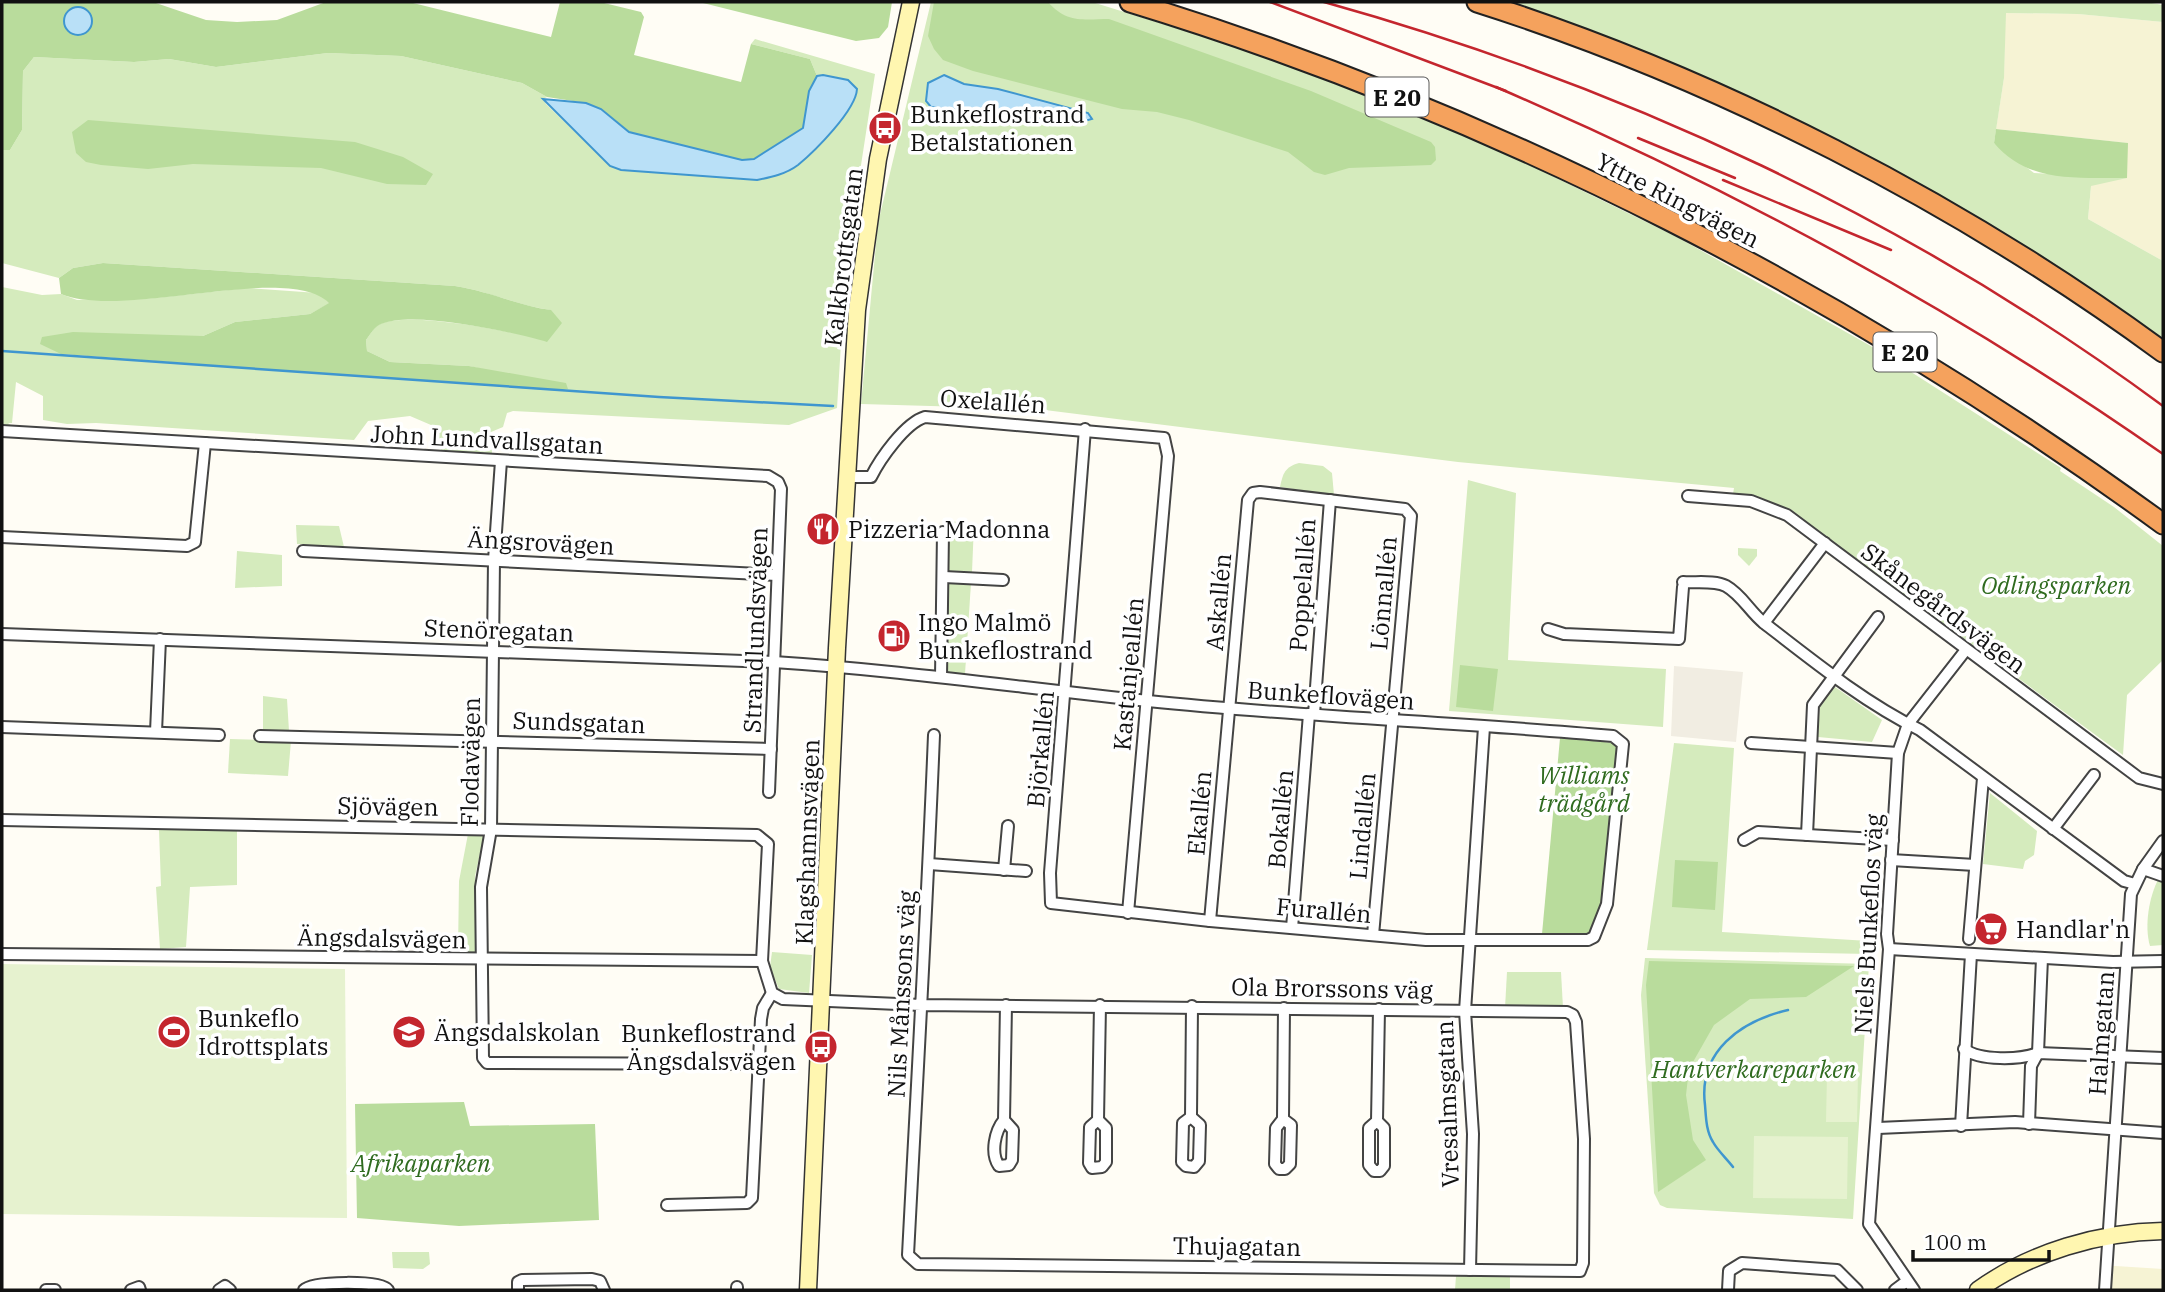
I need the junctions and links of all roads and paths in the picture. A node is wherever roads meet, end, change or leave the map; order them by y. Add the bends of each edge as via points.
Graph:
1 (911, 2) edge
2 (1130, 2) edge
3 (1477, 2) edge
4 (2163, 352) edge
5 (852, 396) joint
6 (1085, 429) junction
7 (2, 431) edge
8 (1164, 438) joint
9 (205, 443) junction
10 (500, 461) junction
11 (768, 476) joint
12 (847, 477) junction
13 (1688, 496) dead end
14 (1248, 499) joint
15 (1330, 500) junction
16 (2144, 510) junction
17 (2163, 524) edge
18 (2163, 530) edge
19 (943, 532) dead end
20 (2, 537) edge
21 (1825, 543) junction
22 (303, 551) dead end
23 (494, 560) junction
24 (777, 575) junction
25 (944, 577) junction
26 (1003, 580) dead end
27 (1878, 617) dead end
28 (1763, 623) junction
29 (1548, 629) dead end
30 (2, 634) edge
31 (160, 639) junction
32 (492, 650) junction
33 (1965, 650) junction
34 (774, 662) junction
35 (837, 666) junction
36 (1834, 675) junction
37 (941, 677) junction
38 (1066, 692) junction
39 (1147, 701) junction
40 (1230, 709) junction
41 (1312, 714) junction
42 (1392, 720) junction
43 (1908, 724) junction
44 (2, 727) edge
45 (1484, 727) junction
46 (156, 732) junction
47 (219, 735) dead end
48 (934, 735) dead end
49 (260, 736) dead end
50 (491, 740) junction
51 (1751, 743) dead end
52 (1811, 747) junction
53 (771, 749) junction
54 (1898, 753) junction
55 (2094, 775) dead end
56 (1983, 778) junction
57 (2163, 784) edge
58 (769, 792) dead end
59 (2, 820) edge
60 (1008, 826) dead end
61 (491, 829) junction
62 (2053, 829) junction
63 (1807, 835) junction
64 (1744, 840) dead end
65 (1893, 840) junction
66 (2163, 841) edge
67 (1891, 860) junction
68 (929, 864) junction
69 (1975, 865) junction
70 (2143, 869) junction
71 (1004, 870) junction
72 (1026, 871) dead end
73 (2163, 876) edge
74 (2135, 884) junction
75 (1051, 903) joint
76 (1128, 913) junction
77 (1210, 921) junction
78 (1292, 928) junction
79 (1373, 935) junction
80 (1594, 937) joint
81 (1969, 939) dead end
82 (1468, 942) junction
83 (1889, 948) junction
84 (2, 954) edge
85 (1971, 954) junction
86 (2042, 958) junction
87 (482, 960) junction
88 (762, 961) junction
89 (2127, 961) junction
90 (2163, 961) edge
91 (772, 993) junction
92 (823, 1001) junction
93 (921, 1004) junction
94 (1006, 1005) junction
95 (1100, 1005) junction
96 (1192, 1006) junction
97 (1284, 1008) junction
98 (1379, 1009) junction
99 (1465, 1011) junction
100 (1964, 1049) junction
101 (2038, 1053) junction
102 (2120, 1055) junction
103 (2163, 1058) edge
104 (757, 1064) junction
105 (1191, 1117) dead end
106 (1283, 1119) dead end
107 (1004, 1120) dead end
108 (1098, 1120) dead end
109 (1377, 1121) dead end
110 (2029, 1124) junction
111 (1961, 1126) junction
112 (1878, 1128) junction
113 (2116, 1131) junction
114 (2163, 1133) edge
115 (667, 1205) dead end
116 (2163, 1231) edge
117 (2110, 1238) junction
118 (2163, 1241) edge
119 (908, 1255) joint
120 (1470, 1270) junction
121 (1571, 1271) joint
122 (1911, 1285) edge
123 (46, 1290) edge
124 (55, 1290) edge
125 (131, 1290) edge
126 (140, 1290) edge
127 (219, 1290) edge
128 (230, 1290) edge
129 (304, 1290) edge
130 (388, 1290) edge
131 (518, 1290) edge
132 (604, 1290) edge
133 (808, 1290) edge
134 (1728, 1290) edge
135 (1857, 1290) edge
136 (1895, 1290) edge
137 (1978, 1290) edge
138 (2105, 1290) edge

1 - 5 street, Kalkbrottsgatan via 865,234
2 - 16 highway, Yttre Ringvägen / E 20 via 1207,25 1384,91 1655,214 1873,332
3 - 4 highway via 1648,65 1857,164 1957,218
5 - 12 street, Klagshamnsvägen
6 - 8 street, Oxelallén
6 - 12 street, Oxelallén via 925,417 917,419 882,456 871,477
6 - 38 street, Björkallén
7 - 9 street, John Lundvallsgatan
8 - 39 street, Kastanjeallén via 1168,456
9 - 10 street, John Lundvallsgatan
9 - 20 street via 195,542 187,546
10 - 11 street, John Lundvallsgatan
10 - 23 street, Flodavägen
11 - 24 street, Strandlundsvägen via 781,489
12 - 35 street, Klagshamnsvägen
13 - 21 street, Skånegårdsvägen via 1751,501 1787,514
14 - 15 street, Lönnallén via 1260,492
14 - 40 street, Askallén
15 - 41 street, Poppelallén
15 - 42 street, Lönnallén via 1405,509 1411,516
16 - 17 highway, Yttre Ringvägen / E 20
16 - 18 highway
19 - 25 street
21 - 28 street
21 - 33 street, Skånegårdsvägen
22 - 23 street, Ängsrovägen
23 - 24 street, Ängsrovägen
23 - 32 street, Flodavägen
24 - 34 street, Strandlundsvägen
25 - 26 street
25 - 37 street
27 - 36 street
28 - 29 street via 1723,584 1683,584 1679,639 1563,634
28 - 36 street
30 - 31 street, Stenöregatan
31 - 32 street, Stenöregatan
31 - 46 street
32 - 34 street, Stenöregatan
32 - 50 street, Flodavägen
33 - 43 street, Niels Bunkeflos väg
33 - 57 street, Skånegårdsvägen via 2139,778
34 - 35 street, Stenöregatan
34 - 53 street, Strandlundsvägen
35 - 37 street, Bunkeflovägen
35 - 92 street, Klagshamnsvägen
36 - 43 street
36 - 52 street via 1813,705
37 - 38 street, Bunkeflovägen
38 - 39 street, Bunkeflovägen
38 - 75 street, Björkallén via 1049,873
39 - 40 street, Bunkeflovägen
39 - 76 street, Kastanjeallén
40 - 41 street, Bunkeflovägen
40 - 77 street, Ekallén
41 - 42 street, Bunkeflovägen
41 - 78 street, Bokallén
42 - 45 street, Bunkeflovägen
42 - 79 street, Lindallén
43 - 54 street, Niels Bunkeflos väg
43 - 56 street
44 - 46 street
45 - 80 street, Bunkeflovägen via 1613,736 1623,744 1606,904
45 - 82 street, Vresalmsgatan
46 - 47 street
48 - 68 street, Nils Månssons väg
49 - 50 street, Sundsgatan
50 - 53 street, Sundsgatan
50 - 61 street, Flodavägen
51 - 52 street
52 - 54 street
52 - 63 street
53 - 58 street, Strandlundsvägen
54 - 65 street, Niels Bunkeflos väg
55 - 62 street
56 - 62 street
56 - 69 street
59 - 61 street, Sjövägen
60 - 71 street
61 - 87 street, Flodavägen via 481,887
61 - 88 street, Sjövägen via 757,835 768,844
62 - 74 street via 2124,881
63 - 64 street via 1758,832
63 - 65 street
65 - 67 street, Niels Bunkeflos väg
66 - 70 street, Halmgatan
67 - 69 street
67 - 83 street, Niels Bunkeflos väg
68 - 71 street
68 - 93 street, Nils Månssons väg
69 - 81 street
70 - 73 street
70 - 74 street, Halmgatan
71 - 72 street
74 - 89 street, Halmgatan
75 - 76 street, Furallén
76 - 77 street, Furallén
77 - 78 street, Furallén
78 - 79 street, Furallén
79 - 82 street, Furallén
80 - 82 street, Furallén
82 - 99 street, Vresalmsgatan
83 - 85 street
83 - 112 street, Niels Bunkeflos väg
84 - 87 street, Ängsdalsvägen
85 - 86 street
85 - 100 street
86 - 89 street
86 - 101 street
87 - 88 street, Ängsdalsvägen
87 - 104 street, Flodavägen via 481,1051 487,1063
88 - 91 street
89 - 90 street
89 - 102 street, Halmgatan
91 - 92 street, Ola Brorssons väg via 783,999
91 - 104 street via 763,1008
92 - 93 street, Ola Brorssons väg
92 - 133 street, Klagshamnsvägen
93 - 94 street, Ola Brorssons väg
93 - 119 street, Nils Månssons väg
94 - 95 street, Ola Brorssons väg
94 - 107 street
95 - 96 street, Ola Brorssons väg
95 - 108 street
96 - 97 street, Ola Brorssons väg
96 - 105 street
97 - 98 street, Ola Brorssons väg
97 - 106 street
98 - 99 street, Ola Brorssons väg
98 - 109 street
99 - 120 street, Vresalmsgatan via 1473,1134
99 - 121 street, Ola Brorssons väg via 1573,1015 1584,1139 1584,1202 1583,1263 1580,1270
100 - 101 street via 1972,1055 2028,1057
100 - 111 street
101 - 102 street
101 - 110 street via 2031,1066
102 - 103 street
102 - 113 street, Halmgatan
104 - 115 street via 752,1198 747,1203
110 - 111 street
110 - 113 street
111 - 112 street
112 - 122 street, Niels Bunkeflos väg via 1869,1224
113 - 114 street
113 - 117 street, Halmgatan
116 - 117 street via 2135,1231
117 - 118 street
117 - 137 street via 2050,1252
117 - 138 street, Halmgatan
119 - 120 street, Thujagatan via 918,1264
120 - 121 street, Thujagatan
122 - 136 street
123 - 124 street
125 - 126 street
127 - 128 street via 225,1286
129 - 130 street via 314,1284 379,1283
131 - 132 street via 517,1282 522,1280 592,1279 600,1281
134 - 135 street via 1729,1271 1742,1264 1837,1270

